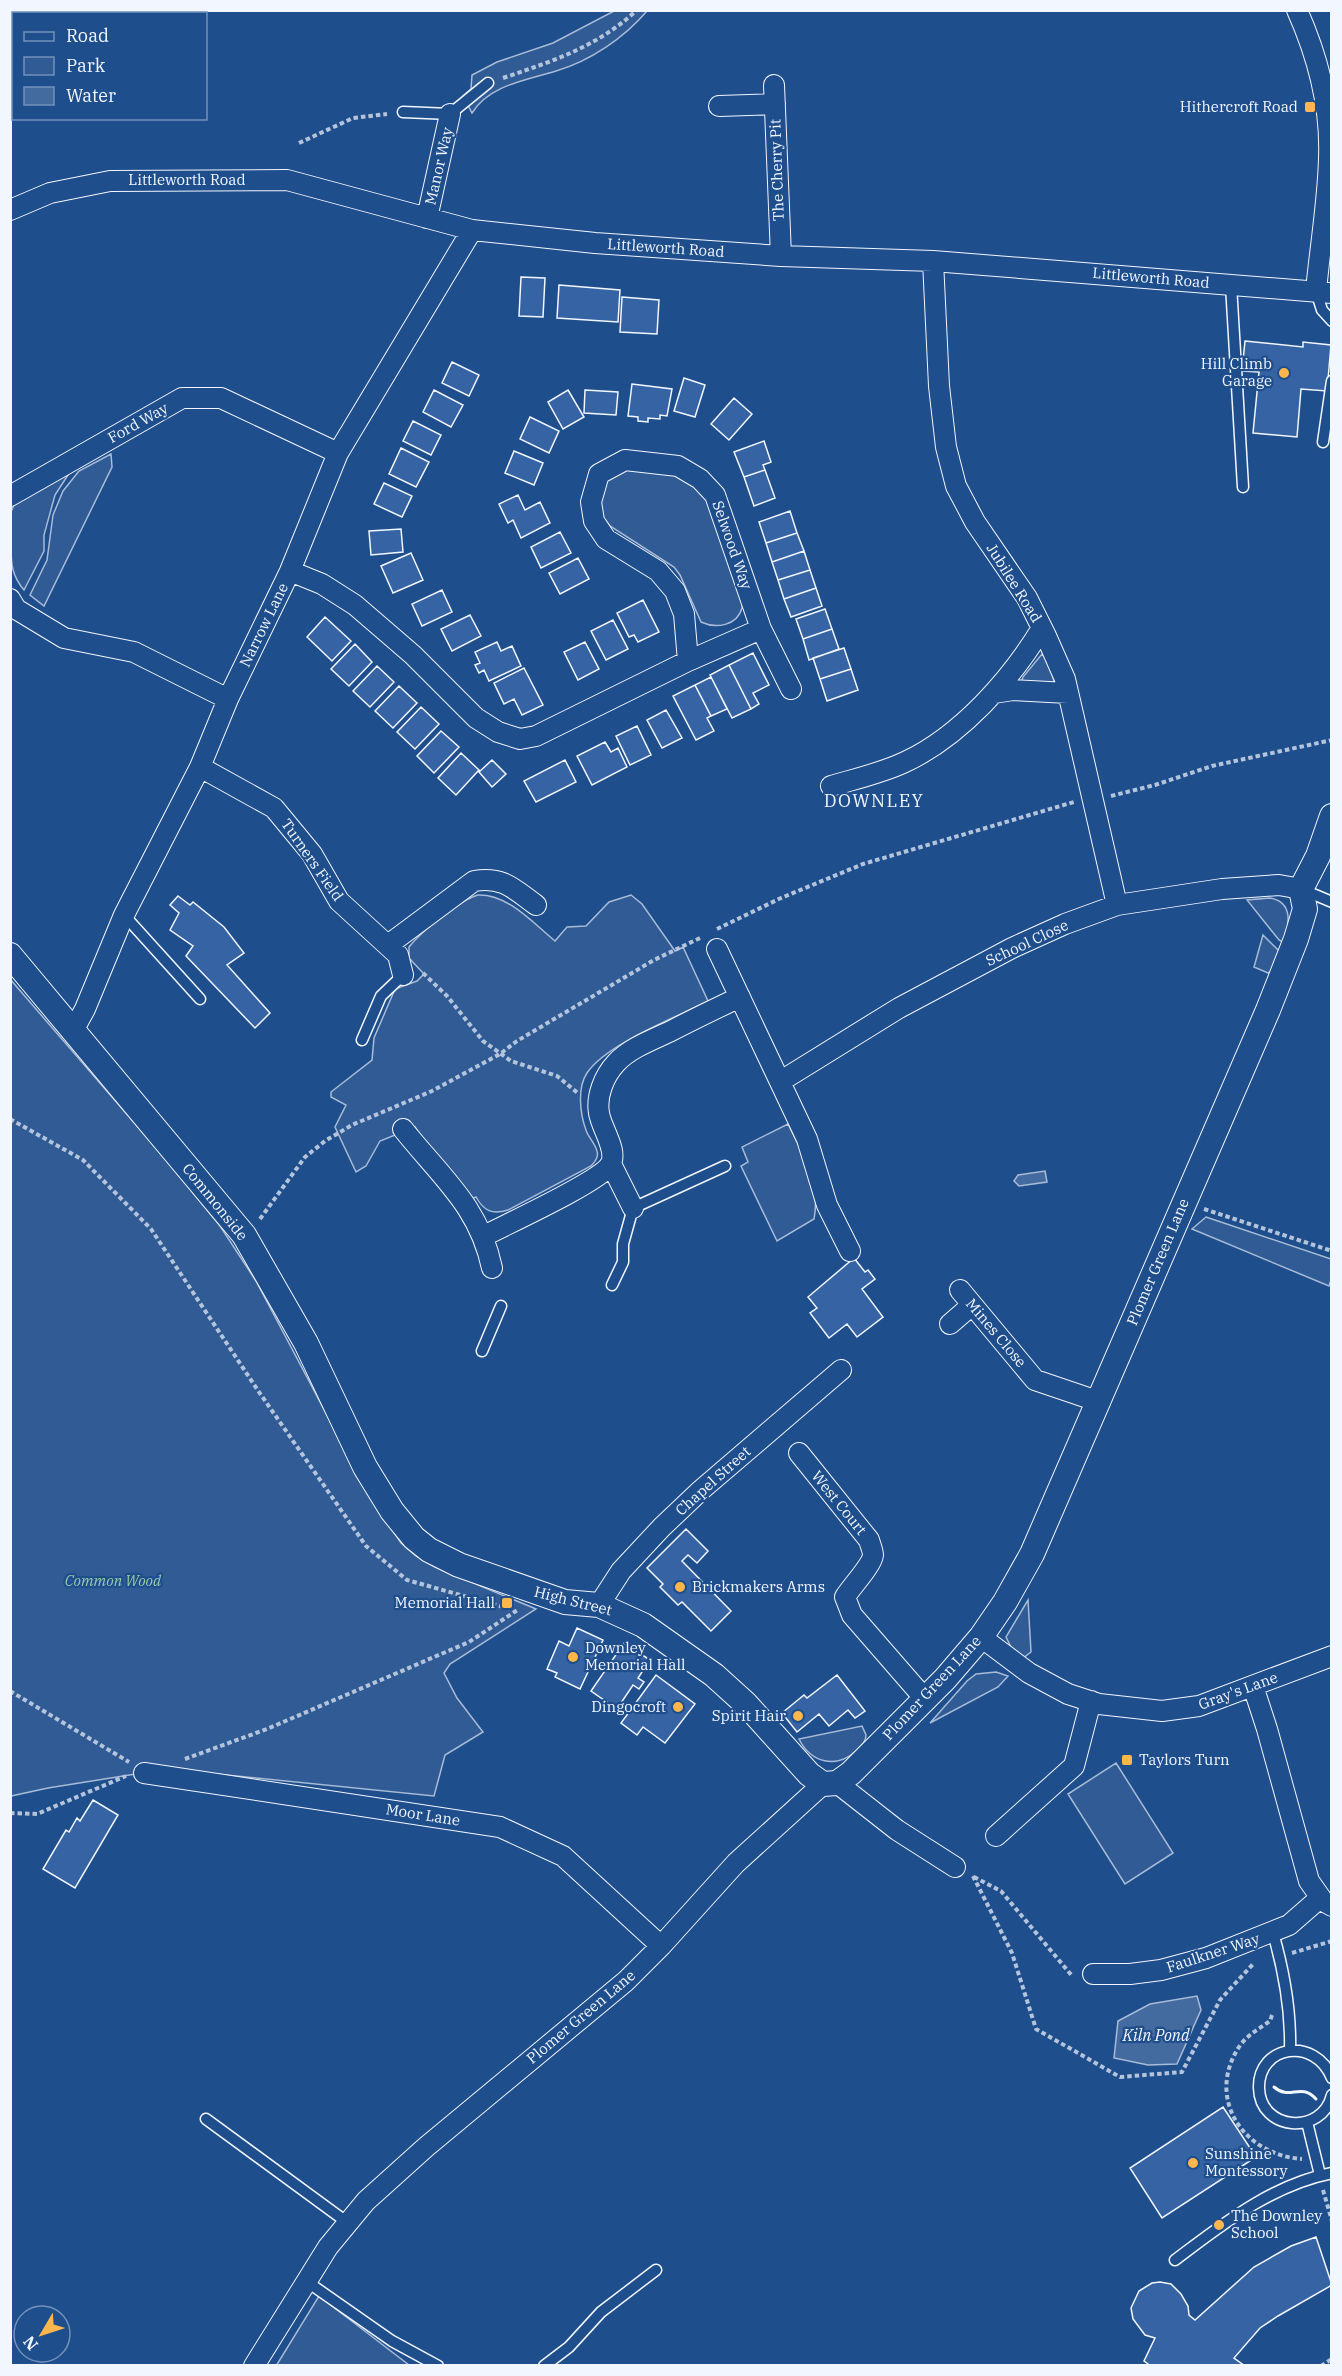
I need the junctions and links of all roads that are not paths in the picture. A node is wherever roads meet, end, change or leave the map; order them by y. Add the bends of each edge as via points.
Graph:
1 (1297, 10) edge
2 (488, 83) road end
3 (718, 106) dead end
4 (403, 112) road end
5 (450, 114) junction
6 (10, 210) edge
7 (427, 218) junction
8 (472, 230) junction
9 (781, 256) junction
10 (933, 261) junction
11 (1231, 285) junction
12 (1324, 292) edge
13 (1332, 321) edge
14 (1332, 381) edge
15 (1330, 398) edge
16 (1323, 442) dead end
17 (338, 453) junction
18 (1243, 487) dead end
19 (10, 496) edge
20 (290, 571) junction
21 (10, 599) edge
22 (1042, 628) junction
23 (761, 629) junction
24 (688, 661) junction
25 (791, 689) dead end
26 (994, 693) junction
27 (1068, 693) junction
28 (228, 699) junction
29 (200, 767) junction
30 (831, 786) dead end
31 (1332, 816) edge
32 (1301, 889) junction
33 (1332, 902) edge
34 (536, 905) dead end
35 (1117, 905) junction
36 (124, 915) junction
37 (717, 949) dead end
38 (393, 950) junction
39 (10, 955) edge
40 (403, 975) joint
41 (740, 997) junction
42 (200, 999) dead end
43 (73, 1031) junction
44 (362, 1040) dead end
45 (781, 1081) junction
46 (403, 1130) dead end
47 (611, 1164) junction
48 (725, 1166) dead end
49 (633, 1208) junction
50 (484, 1236) junction
51 (850, 1251) dead end
52 (493, 1271) dead end
53 (612, 1285) dead end
54 (960, 1290) dead end
55 (972, 1305) junction
56 (501, 1306) dead end
57 (950, 1324) dead end
58 (482, 1351) dead end
59 (841, 1370) dead end
60 (1100, 1402) junction
61 (799, 1453) dead end
62 (414, 1538) joint
63 (599, 1605) junction
64 (981, 1637) junction
65 (1332, 1656) edge
66 (1253, 1686) junction
67 (925, 1699) junction
68 (1091, 1701) junction
69 (144, 1773) road end
70 (830, 1783) junction
71 (996, 1836) dead end
72 (955, 1867) dead end
73 (1326, 1902) edge
74 (1273, 1933) junction
75 (662, 1946) junction
76 (1093, 1974) dead end
77 (1290, 2050) junction
78 (1332, 2078) edge
79 (1332, 2095) edge
80 (206, 2119) dead end
81 (1307, 2122) junction
82 (1332, 2173) edge
83 (1320, 2175) junction
84 (348, 2223) junction
85 (1175, 2260) dead end
86 (656, 2270) dead end
87 (306, 2281) junction
88 (254, 2366) edge
89 (438, 2366) edge
90 (544, 2366) edge

1 - 12 street via 1319,71 1329,132
2 - 5 lane
3 - 9 street, The Cherry Pit via 774,94
4 - 5 lane
5 - 7 street, Manor Way
6 - 7 street, Littleworth Road via 50,193 110,181 287,180
7 - 8 street, Littleworth Road
8 - 9 street, Littleworth Road
8 - 17 street, Narrow Lane
9 - 10 street, Littleworth Road
10 - 11 street, Littleworth Road
10 - 22 street, Jubilee Road via 939,386 946,447 956,486
11 - 12 street, Littleworth Road
11 - 18 lane
12 - 13 lane via 1322,310
14 - 15 lane
15 - 16 lane
17 - 19 street, Ford Way via 221,398 182,398
17 - 20 street, Narrow Lane
20 - 24 street via 322,584 355,605 476,718 498,732 520,739 548,732
20 - 28 street, Narrow Lane
21 - 28 street via 16,609 64,638 134,652
22 - 26 street
22 - 27 street, Jubilee Road
23 - 24 street
23 - 24 street, Selwood Way via 715,495 700,479 678,466 625,460 599,474 591,502 594,521 606,539 658,571 675,591 684,614
23 - 25 street, Selwood Way
26 - 27 street
26 - 30 street via 924,753 903,764
27 - 35 street, Jubilee Road
28 - 29 street, Narrow Lane
29 - 36 street, Narrow Lane
29 - 38 street, Turners Field via 274,808 312,854 339,901
31 - 32 street, Plomer Green Lane
32 - 33 lane
32 - 35 street, School Close via 1279,885 1222,889
32 - 60 street, Plomer Green Lane via 1305,909 1296,939
34 - 38 street via 507,884 490,879 474,881
35 - 45 street, School Close via 1011,948 899,1008
36 - 42 lane
36 - 43 street, Narrow Lane
37 - 41 street
38 - 40 street
39 - 43 street, Commonside
40 - 44 lane via 381,996
41 - 45 street
41 - 47 street via 645,1043 616,1062 603,1085 598,1111 613,1153
43 - 62 street, Commonside via 247,1240 306,1343 365,1467
45 - 51 street via 807,1139 827,1205
46 - 50 street via 466,1204
47 - 49 street
47 - 50 street via 590,1181
48 - 49 lane
49 - 53 lane via 622,1244 623,1262
50 - 52 street
54 - 55 street, Mines Close
55 - 57 street
55 - 60 street, Mines Close via 1035,1380
56 - 58 lane
59 - 63 street, Chapel Street via 662,1527 621,1571
60 - 64 street, Plomer Green Lane via 1032,1554
61 - 67 street, West Court via 869,1540 873,1554 845,1597 852,1615
62 - 63 street, High Street via 459,1565 539,1594 565,1602
63 - 70 street, High Street via 643,1625 714,1675 771,1730 808,1774
64 - 67 street, Plomer Green Lane
64 - 68 street, Gray's Lane via 1029,1673 1068,1694
65 - 66 street, Gray's Lane
66 - 68 street, Gray's Lane via 1199,1706 1162,1712
66 - 73 street, Faulkner Way via 1307,1875
67 - 70 street, Plomer Green Lane via 851,1773
68 - 71 street via 1074,1766
69 - 75 street, Moor Lane via 500,1827 563,1856
70 - 72 street
70 - 75 street, Plomer Green Lane via 736,1863
73 - 74 street, Faulkner Way
74 - 76 street, Faulkner Way via 1161,1970
74 - 77 lane via 1290,2023
75 - 84 street, Plomer Green Lane via 605,1999 400,2169
77 - 78 lane via 1312,2054
77 - 81 lane via 1265,2066 1260,2096 1277,2119
79 - 81 lane via 1325,2110
80 - 84 lane
81 - 83 lane
82 - 83 lane
83 - 85 lane via 1271,2194
84 - 87 street, Plomer Green Lane
86 - 90 lane via 601,2312 569,2347
87 - 88 street, Plomer Green Lane
87 - 89 lane via 392,2340

